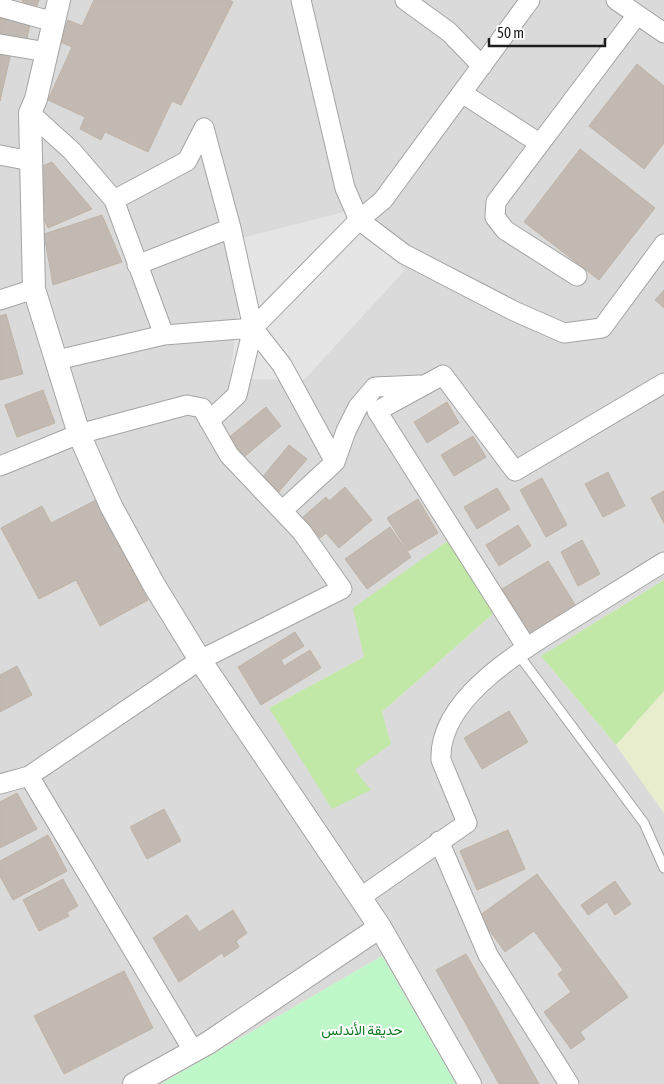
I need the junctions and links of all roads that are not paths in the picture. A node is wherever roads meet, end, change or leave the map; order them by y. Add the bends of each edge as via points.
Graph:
1 (58, 0) edge
2 (301, 0) edge
3 (405, 0) edge
4 (530, 0) edge
5 (616, 0) edge
6 (0, 7) edge
7 (637, 15) junction
8 (54, 22) junction
9 (664, 33) edge
10 (0, 44) edge
11 (47, 52) junction
12 (482, 66) junction
13 (462, 93) junction
14 (30, 113) junction
15 (539, 144) junction
16 (0, 154) edge
17 (31, 161) junction
18 (114, 200) junction
19 (359, 220) junction
20 (231, 228) junction
21 (664, 244) edge
22 (137, 265) junction
23 (577, 276) dead end
24 (34, 289) junction
25 (0, 300) edge
26 (253, 328) junction
27 (164, 335) junction
28 (56, 360) junction
29 (664, 383) edge
30 (424, 385) junction
31 (209, 421) junction
32 (79, 434) junction
33 (335, 462) junction
34 (0, 466) edge
35 (282, 511) junction
36 (664, 562) edge
37 (522, 651) junction
38 (200, 660) junction
39 (29, 776) junction
40 (0, 784) edge
41 (440, 840) junction
42 (664, 868) edge
43 (361, 897) junction
44 (380, 927) junction
45 (194, 1052) junction
46 (134, 1084) edge
47 (470, 1084) edge
48 (570, 1084) edge

1 - 8 street
2 - 19 street via 346,188
3 - 12 street via 449,32
4 - 12 street
5 - 7 street
6 - 8 street
7 - 9 street
7 - 15 street
8 - 11 street
10 - 11 street
11 - 14 street
12 - 13 street
13 - 15 street
13 - 19 street via 383,200
14 - 17 street
14 - 18 street via 72,151
15 - 23 street via 496,202 495,218 504,230
16 - 17 street
17 - 24 street
18 - 20 street via 187,161 204,128
18 - 22 street
19 - 21 street via 404,254 564,333 602,328
19 - 26 street
20 - 22 street
20 - 26 street
22 - 27 street
24 - 25 street
24 - 28 street
26 - 27 street
26 - 31 street via 237,395
26 - 33 street via 282,365
27 - 28 street
28 - 32 street
29 - 30 street via 515,471 443,375
30 - 33 street via 376,387 358,407
30 - 37 street via 377,411
31 - 32 street via 202,408 187,405
31 - 35 street via 229,455
32 - 34 street
32 - 38 street via 111,506
33 - 35 street
35 - 38 street via 302,532 342,589
36 - 37 street
37 - 41 street via 505,661 463,702 443,735 441,760 467,823
37 - 42 lane via 644,823
38 - 39 street
38 - 43 street
39 - 40 street
39 - 45 street
41 - 43 street
41 - 48 street via 488,955
43 - 44 street
44 - 45 street
44 - 47 street
45 - 46 street

